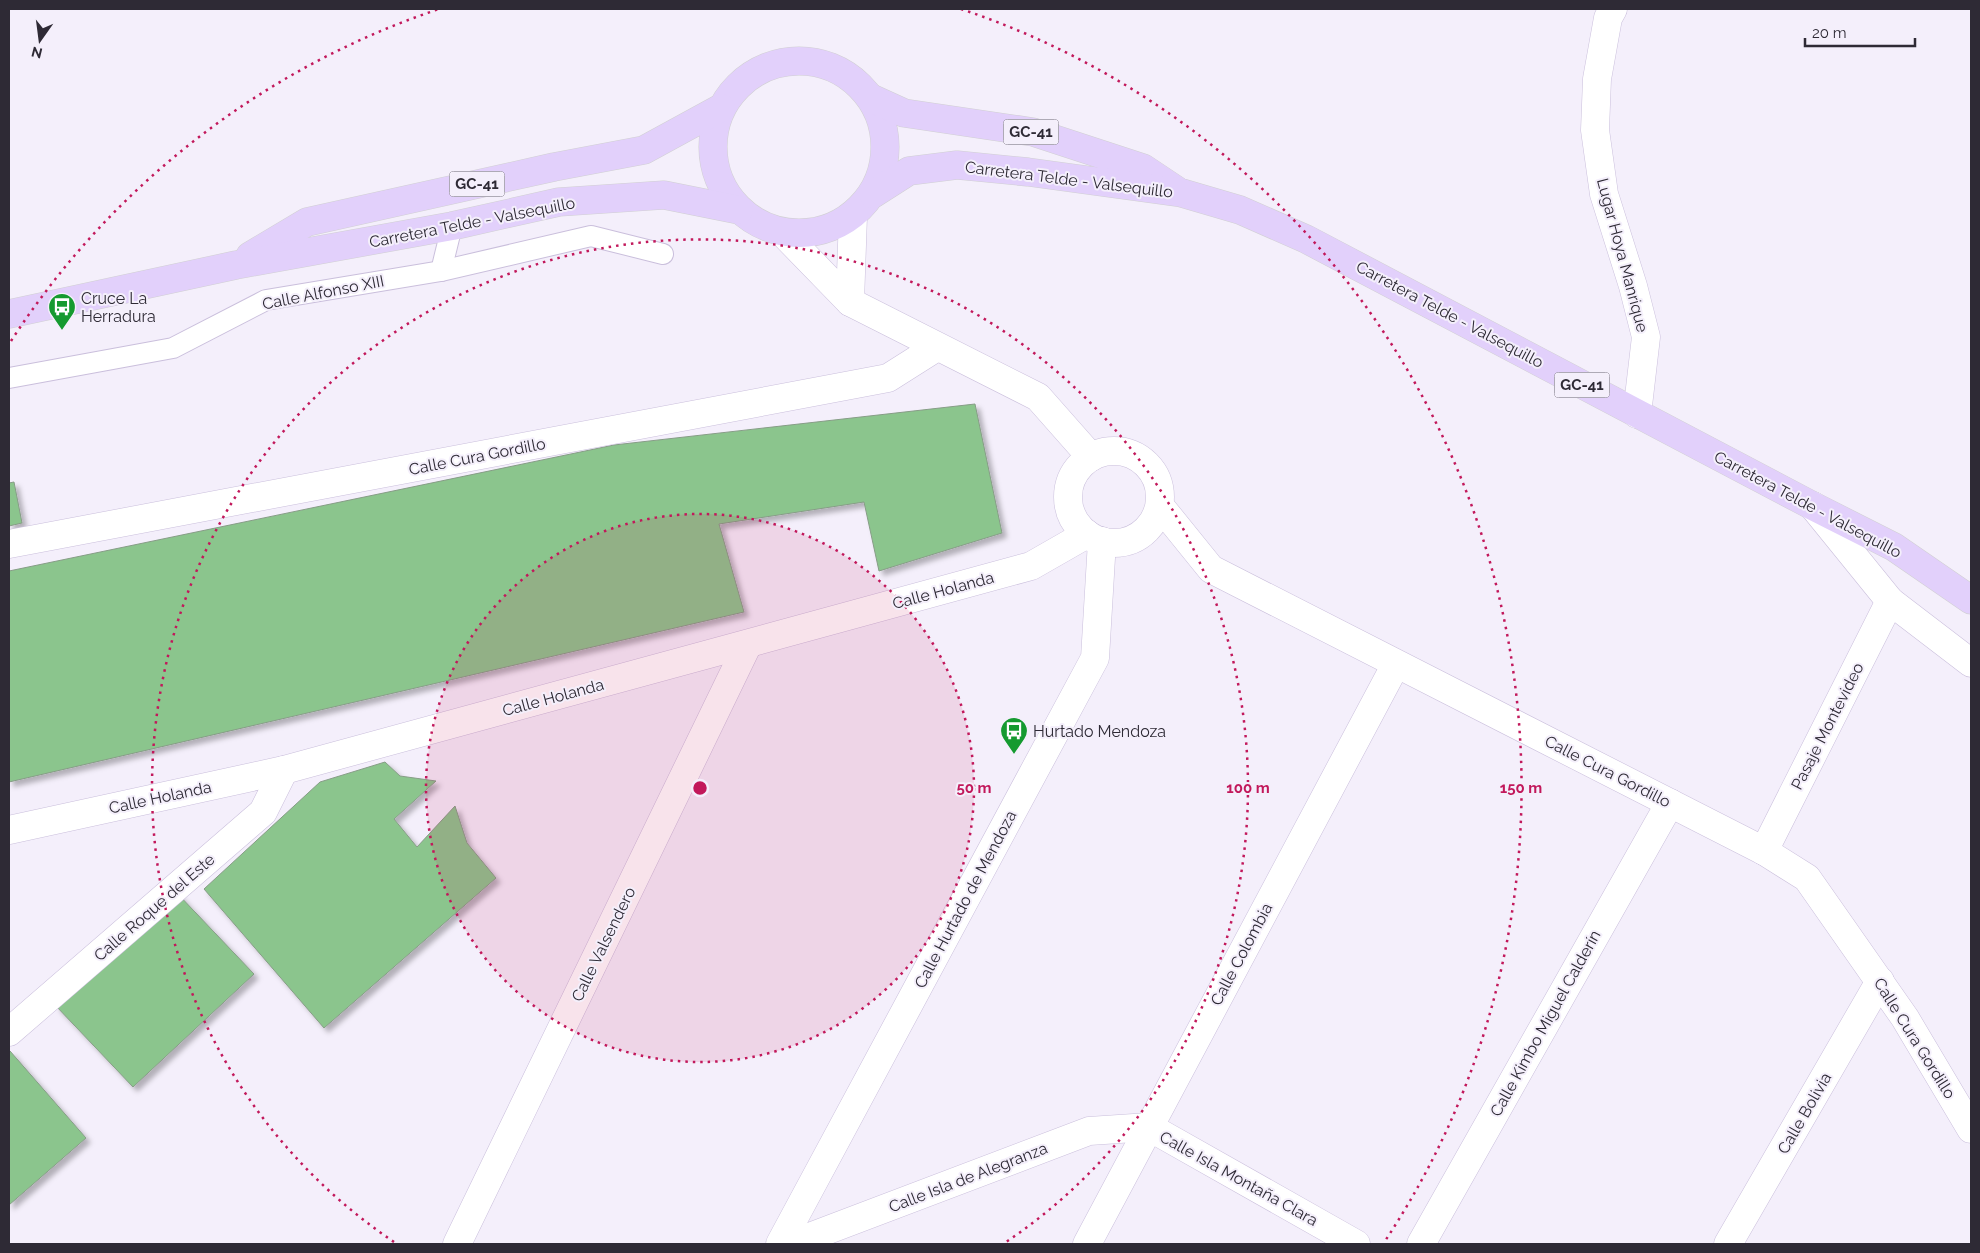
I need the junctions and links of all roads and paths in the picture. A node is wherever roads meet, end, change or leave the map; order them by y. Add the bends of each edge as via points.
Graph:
1 (1605, 12) edge
2 (871, 98) junction
3 (721, 108) junction
4 (1182, 193) junction
5 (873, 194) junction
6 (739, 210) junction
7 (854, 216) junction
8 (452, 226) junction
9 (782, 232) junction
10 (663, 254) dead end
11 (236, 265) junction
12 (440, 271) junction
13 (850, 302) junction
14 (9, 314) edge
15 (937, 347) junction
16 (9, 378) edge
17 (1637, 414) junction
18 (1091, 458) junction
19 (1160, 506) junction
20 (1813, 506) junction
21 (1094, 537) junction
22 (9, 544) edge
23 (1971, 600) edge
24 (1890, 601) junction
25 (748, 644) junction
26 (1971, 663) edge
27 (1396, 664) junction
28 (284, 770) junction
29 (1670, 803) junction
30 (9, 830) edge
31 (1764, 851) junction
32 (1880, 982) junction
33 (9, 1032) edge
34 (1148, 1127) junction
35 (1971, 1129) edge
36 (457, 1244) edge
37 (780, 1244) edge
38 (791, 1244) edge
39 (1087, 1244) edge
40 (1356, 1244) edge
41 (1421, 1244) edge
42 (1728, 1244) edge

1 - 17 street, Lugar Hoya Manrique via 1595,130 1604,194 1646,337
2 - 3 main road, GC-41 via 850,77 823,64 794,60 764,67 739,84
2 - 4 main road, Carretera Telde - Valsequillo / GC-41 via 904,113 1032,132 1143,168
2 - 5 main road, GC-41 via 884,129 886,162
3 - 6 main road, GC-41 via 712,143 718,179
3 - 11 main road, Carretera Telde - Valsequillo / GC-41 via 644,150 307,222
4 - 5 main road, Carretera Telde - Valsequillo / GC-41 via 956,165 909,171
4 - 17 main road, Carretera Telde - Valsequillo / GC-41 via 1240,210 1306,238
5 - 7 main road, GC-41
6 - 8 main road, Carretera Telde - Valsequillo / GC-41 via 664,195 559,202
6 - 9 main road, GC-41 via 759,224
7 - 9 main road, GC-41 via 832,228 807,234
7 - 13 street
8 - 11 main road, Carretera Telde - Valsequillo / GC-41
8 - 12 lane
9 - 13 street
10 - 12 lane, Calle Alfonso XIII via 591,236
11 - 14 main road, Carretera Telde - Valsequillo / GC-41
12 - 16 lane, Calle Alfonso XIII via 266,300 173,348
13 - 15 street
15 - 18 street via 1038,397
15 - 22 street, Calle Cura Gordillo via 888,378
17 - 20 main road, Carretera Telde - Valsequillo / GC-41
18 - 19 street via 1106,452 1126,452 1140,459 1155,475 1160,490
18 - 21 street via 1079,468 1068,492 1076,522
19 - 21 street via 1151,525 1139,536 1124,542
19 - 27 street, Calle Cura Gordillo via 1211,569
20 - 23 main road, Carretera Telde - Valsequillo / GC-41 via 1894,547
20 - 24 street
21 - 25 street, Calle Holanda via 1031,566
21 - 37 street, Calle Hurtado de Mendoza via 1095,658
24 - 26 street
24 - 31 street, Pasaje Montevideo
25 - 28 street, Calle Holanda
25 - 36 street, Calle Valsendero
27 - 29 street, Calle Cura Gordillo
27 - 34 street, Calle Colombia
28 - 30 street, Calle Holanda
28 - 33 street, Calle Roque del Este via 263,812
29 - 31 street, Calle Cura Gordillo
29 - 41 street, Calle Kimbo Miguel Calderín
31 - 32 street, Calle Cura Gordillo via 1807,878
32 - 35 street, Calle Cura Gordillo
32 - 42 street, Calle Bolivia
34 - 38 street, Calle Isla de Alegranza via 1089,1131
34 - 39 street, Calle Colombia
34 - 40 street, Calle Isla Montaña Clara

